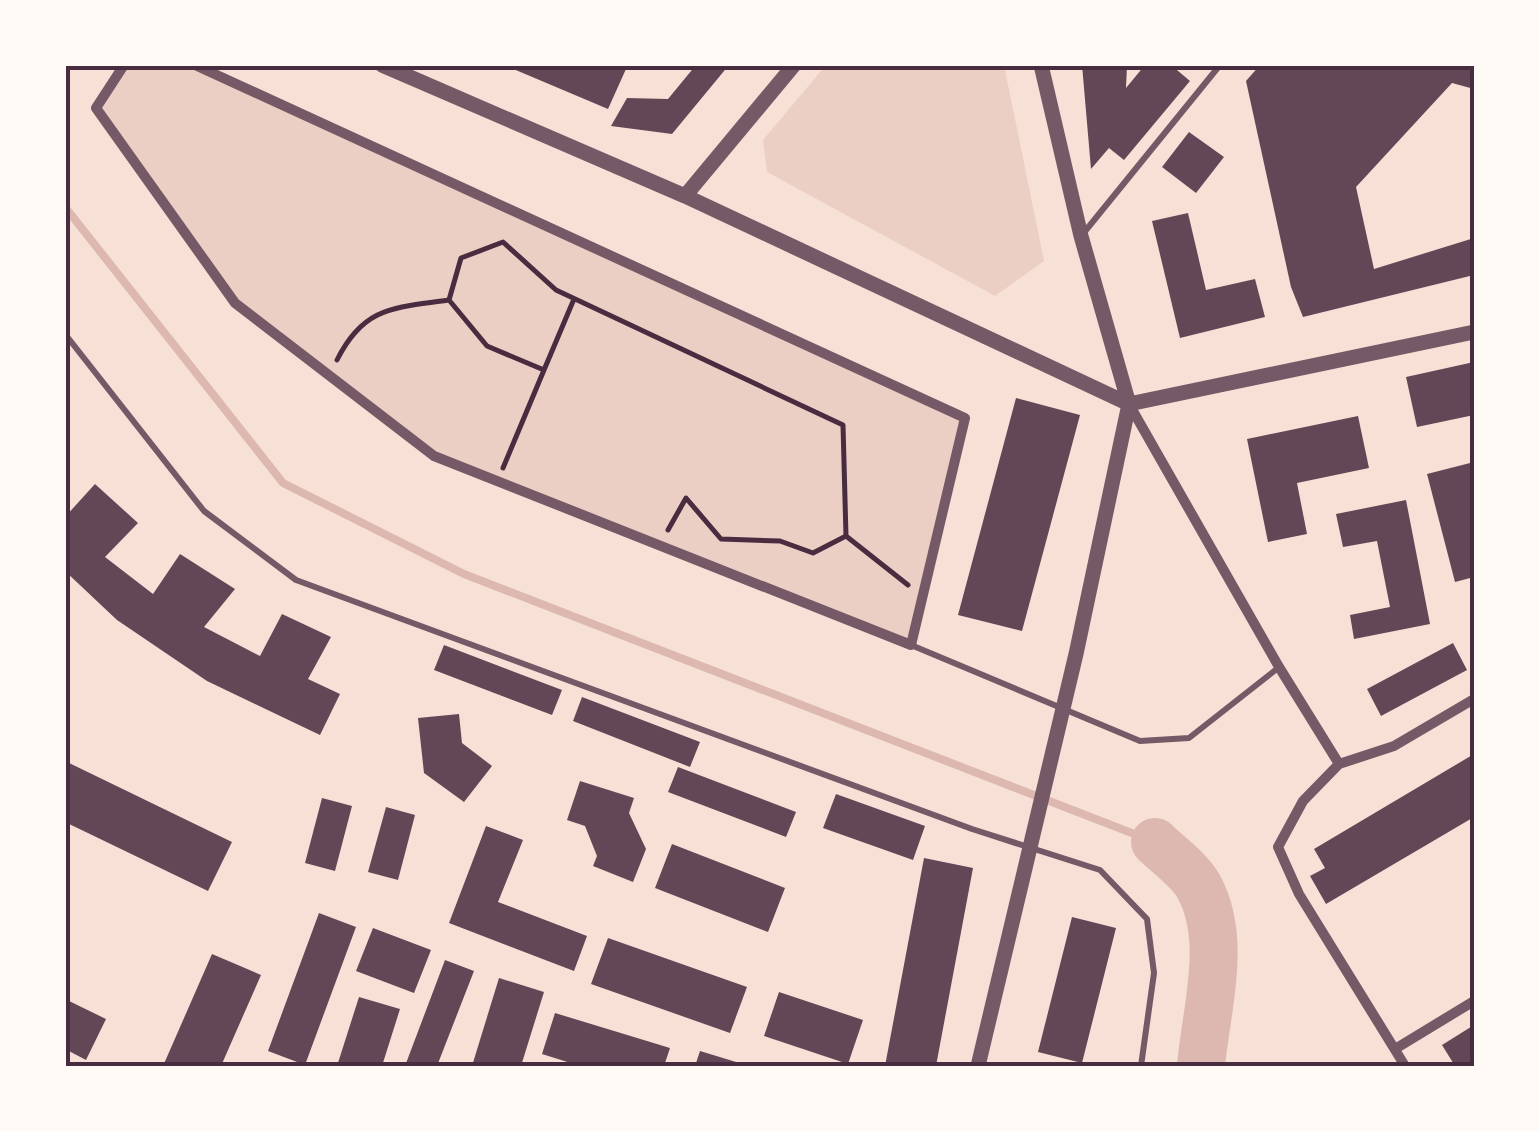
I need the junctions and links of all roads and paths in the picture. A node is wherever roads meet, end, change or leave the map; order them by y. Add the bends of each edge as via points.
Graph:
1 (124, 65) edge
2 (195, 65) edge
3 (382, 65) edge
4 (794, 65) edge
5 (1041, 65) edge
6 (1220, 65) edge
7 (685, 196) junction
8 (1081, 236) junction
9 (575, 298) junction
10 (449, 300) junction
11 (1474, 332) edge
12 (65, 334) edge
13 (544, 370) junction
14 (329, 375) junction
15 (1129, 404) junction
16 (498, 481) junction
17 (846, 536) junction
18 (660, 545) junction
19 (922, 596) junction
20 (911, 645) junction
21 (1279, 667) junction
22 (1474, 698) edge
23 (1339, 764) junction
24 (1474, 1001) edge
25 (1394, 1049) junction
26 (978, 1066) edge
27 (1141, 1066) edge
28 (1405, 1066) edge

1 - 14 street via 96,108 235,303
2 - 19 street via 965,418
3 - 7 street
4 - 7 street
5 - 8 street
6 - 8 lane
7 - 15 street
8 - 15 street
9 - 10 path via 556,290 503,242 461,258
9 - 13 path
9 - 17 path via 843,426
10 - 13 path via 487,346
10 - 14 path via 384,310 350,335
11 - 15 street
12 - 27 lane via 204,511 296,580 1100,870 1147,919 1154,972
13 - 16 path
14 - 16 street via 434,456
15 - 21 street
15 - 26 street
16 - 18 street
17 - 18 path via 812,552 780,541 721,539 686,498
17 - 19 path
18 - 20 street
19 - 20 street
20 - 21 lane via 1140,740 1189,738
21 - 23 street
22 - 23 street via 1394,746
23 - 25 street via 1303,802 1278,847 1299,894
24 - 25 street
25 - 28 street

